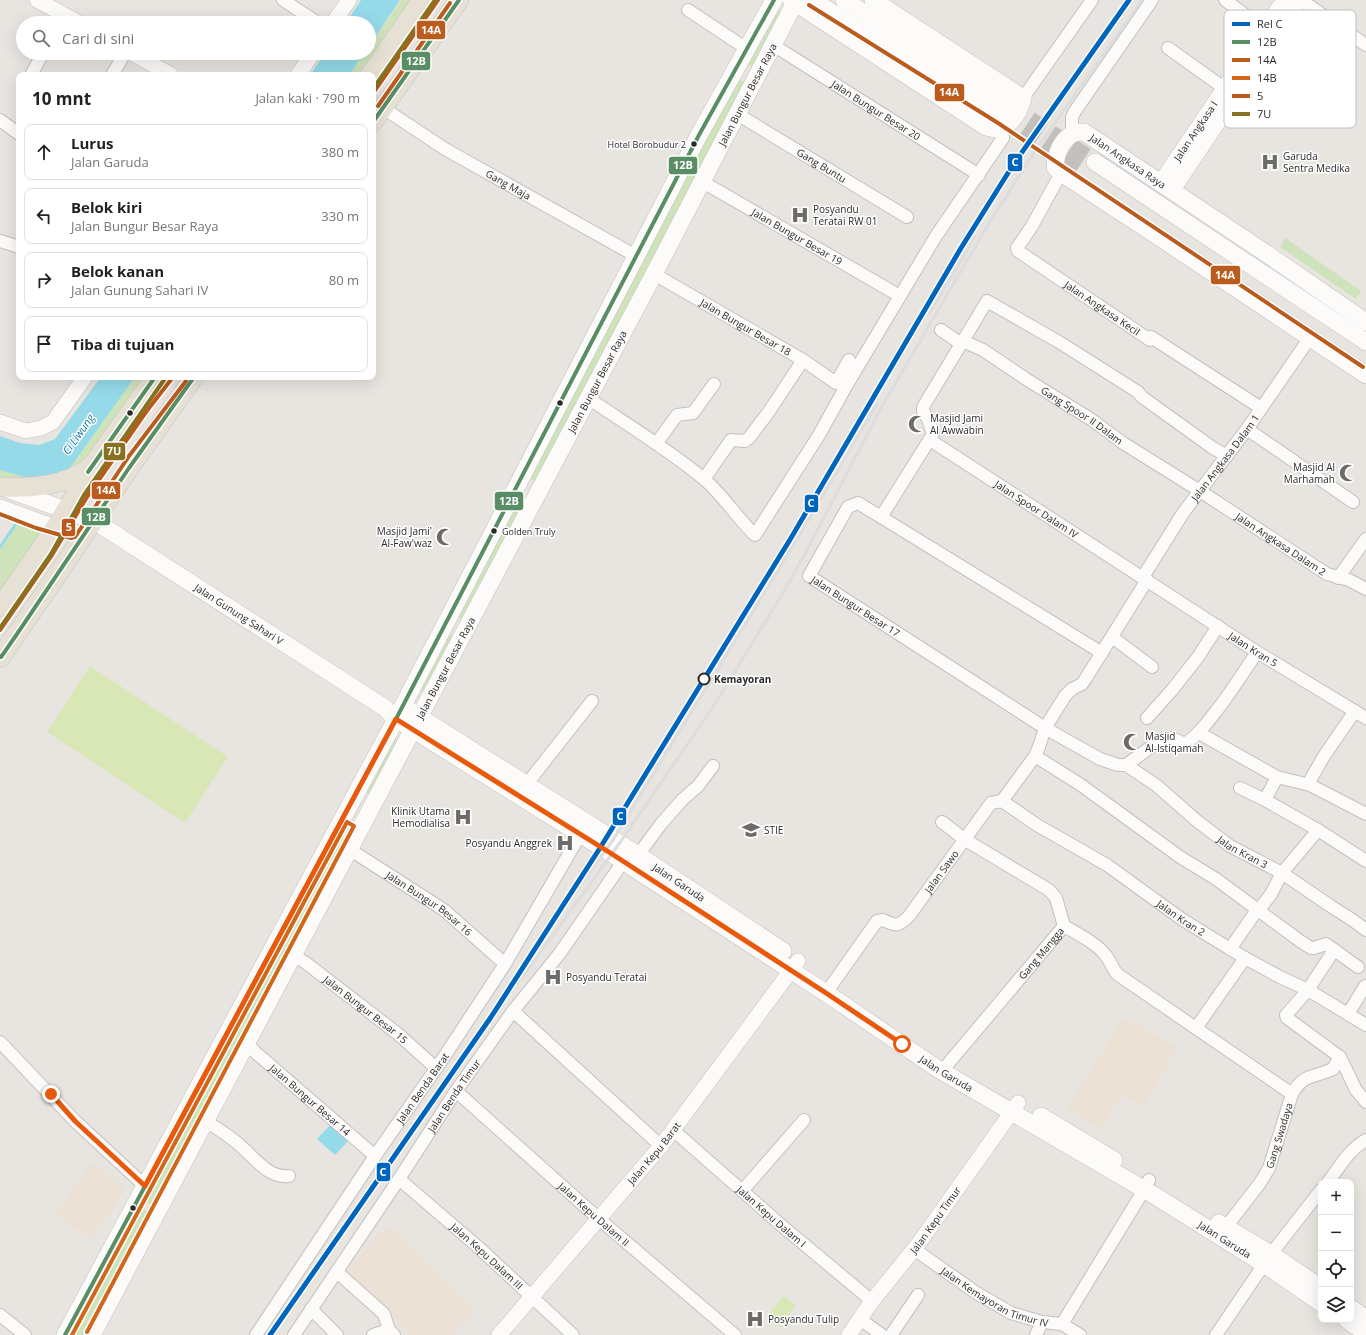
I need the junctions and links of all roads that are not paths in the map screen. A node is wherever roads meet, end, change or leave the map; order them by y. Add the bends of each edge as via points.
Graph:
1 (37, 0) edge
2 (283, 0) edge
3 (349, 0) edge
4 (422, 0) edge
5 (459, 0) edge
6 (774, 0) edge
7 (812, 0) edge
8 (844, 0) edge
9 (873, 0) edge
10 (1092, 0) edge
11 (1152, 0) edge
12 (1224, 0) edge
13 (1284, 0) edge
14 (1301, 0) edge
15 (794, 1) edge
16 (688, 10) dead end
17 (1238, 10) edge
18 (1277, 10) edge
19 (1294, 10) edge
20 (1315, 10) edge
21 (58, 16) edge
22 (307, 16) edge
23 (338, 16) edge
24 (1356, 38) edge
25 (773, 45) junction
26 (1366, 45) edge
27 (1168, 48) dead end
28 (747, 49) junction
29 (39, 60) edge
30 (121, 60) edge
31 (144, 60) edge
32 (308, 60) edge
33 (736, 69) junction
34 (32, 72) edge
35 (114, 72) edge
36 (165, 72) edge
37 (300, 72) edge
38 (372, 72) edge
39 (755, 79) junction
40 (1224, 88) joint
41 (1224, 107) edge
42 (1008, 113) junction
43 (737, 114) junction
44 (378, 115) edge
45 (0, 120) edge
46 (16, 132) edge
47 (1072, 134) junction
48 (1094, 162) tunnel mouth
49 (1061, 173) junction
50 (979, 175) junction
51 (1084, 175) tunnel mouth
52 (701, 181) junction
53 (1166, 187) junction
54 (907, 217) dead end
55 (0, 241) edge
56 (16, 246) edge
57 (636, 256) junction
58 (654, 274) junction
59 (893, 292) dead end
60 (1366, 322) edge
61 (941, 330) dead end
62 (1309, 339) junction
63 (963, 341) junction
64 (1366, 342) edge
65 (803, 360) junction
66 (849, 360) dead end
67 (1366, 362) edge
68 (1366, 375) edge
69 (84, 380) edge
70 (153, 380) edge
71 (192, 380) edge
72 (714, 384) dead end
73 (588, 398) junction
74 (1261, 408) junction
75 (0, 422) edge
76 (1247, 429) junction
77 (930, 440) junction
78 (656, 444) junction
79 (1227, 456) junction
80 (94, 463) junction
81 (704, 479) junction
82 (4, 488) edge
83 (1200, 491) junction
84 (1353, 502) dead end
85 (4, 509) edge
86 (66, 510) junction
87 (881, 517) junction
88 (56, 527) junction
89 (88, 528) junction
90 (1366, 539) edge
91 (1338, 578) junction
92 (1145, 579) junction
93 (1366, 589) edge
94 (0, 607) edge
95 (444, 625) junction
96 (1218, 626) junction
97 (463, 633) junction
98 (1112, 637) junction
99 (1257, 652) junction
100 (1102, 653) junction
101 (0, 657) edge
102 (1152, 667) dead end
103 (592, 701) dead end
104 (394, 711) junction
105 (1355, 711) junction
106 (1147, 718) dead end
107 (1366, 718) edge
108 (415, 722) junction
109 (1044, 728) junction
110 (1199, 734) junction
111 (1034, 756) junction
112 (1126, 765) junction
113 (713, 766) dead end
114 (1277, 777) junction
115 (1308, 784) junction
116 (526, 785) junction
117 (1240, 788) dead end
118 (1265, 800) junction
119 (1002, 801) junction
120 (345, 813) junction
121 (1366, 814) edge
122 (942, 822) dead end
123 (362, 824) junction
124 (1318, 830) junction
125 (580, 835) junction
126 (964, 839) junction
127 (349, 849) junction
128 (630, 859) junction
129 (1366, 861) edge
130 (1282, 873) junction
131 (1258, 910) junction
132 (1064, 926) junction
133 (1366, 930) edge
134 (1230, 949) junction
135 (1334, 950) junction
136 (293, 955) junction
137 (1245, 958) junction
138 (505, 964) junction
139 (795, 966) junction
140 (1358, 967) dead end
141 (1365, 986) edge
142 (829, 988) junction
143 (1308, 990) junction
144 (514, 1011) junction
145 (1348, 1014) junction
146 (1366, 1025) edge
147 (1196, 1028) junction
148 (0, 1042) edge
149 (247, 1043) junction
150 (1340, 1057) junction
151 (946, 1067) junction
152 (436, 1068) junction
153 (456, 1091) junction
154 (1292, 1094) junction
155 (1366, 1102) edge
156 (1015, 1107) junction
157 (804, 1120) dead end
158 (205, 1121) junction
159 (674, 1130) junction
160 (1366, 1140) edge
161 (661, 1146) junction
162 (375, 1156) junction
163 (289, 1176) dead end
164 (399, 1179) junction
165 (1330, 1179) edge
166 (1146, 1185) junction
167 (145, 1186) junction
168 (742, 1191) junction
169 (1318, 1194) edge
170 (599, 1218) junction
171 (1226, 1227) junction
172 (914, 1249) junction
173 (1267, 1259) junction
174 (337, 1272) junction
175 (1319, 1287) edge
176 (918, 1295) dead end
177 (532, 1296) junction
178 (1318, 1300) edge
179 (872, 1301) junction
180 (312, 1309) junction
181 (1354, 1310) edge
182 (0, 1315) edge
183 (1366, 1319) edge
184 (860, 1320) junction
185 (1042, 1322) junction
186 (1351, 1323) edge
187 (1062, 1324) junction
188 (391, 1332) edge
189 (1366, 1333) edge
190 (25, 1335) edge
191 (65, 1335) edge
192 (92, 1335) edge
193 (256, 1335) edge
194 (294, 1335) edge
195 (337, 1335) edge
196 (374, 1335) edge
197 (499, 1335) edge
198 (574, 1335) edge
199 (735, 1335) edge
200 (849, 1335) edge
201 (882, 1335) edge
202 (891, 1335) edge
203 (1036, 1335) edge
204 (1080, 1335) edge
205 (1216, 1335) edge

1 - 21 street
2 - 22 street
3 - 23 street
4 - 38 main road
5 - 44 main road
6 - 28 main road, Jalan Bungur Besar Raya
7 - 42 main road
8 - 42 main road
9 - 42 main road
10 - 42 street
11 - 47 street via 1075,111 1072,117
12 - 17 street
13 - 18 street, Jalan Angkasa I
14 - 19 street, Jalan Angkasa I
14 - 20 street
15 - 25 main road, Jalan Bungur Besar Raya
15 - 42 main road via 986,127
16 - 28 street
24 - 26 street
25 - 39 main road, Jalan Bungur Besar Raya
25 - 50 street, Jalan Bungur Besar 20
27 - 40 street
28 - 33 main road, Jalan Bungur Besar Raya
29 - 34 street
30 - 35 street
31 - 36 street
32 - 37 street
33 - 39 main road
33 - 57 main road, Jalan Bungur Besar Raya
39 - 43 main road, Jalan Bungur Besar Raya
40 - 53 street, Jalan Angkasa I
41 - 53 street, Jalan Angkasa I
42 - 50 street via 1002,132 1003,138
43 - 52 main road, Jalan Bungur Besar Raya
43 - 54 street, Gang Buntu
44 - 57 street, Gang Maja via 445,149
45 - 46 street
47 - 49 main road via 1064,141 1056,156 1055,167
47 - 53 main road, Jalan Angkasa Raya via 1084,132
48 - 64 main road, Jalan Angkasa Raya
49 - 62 main road
49 - 74 street, Jalan Angkasa Kecil via 1017,248 1018,251 1150,340 1151,337
50 - 81 street via 936,236 845,388 820,435 755,535
51 - 67 main road
52 - 58 main road, Jalan Bungur Besar Raya
52 - 59 street, Jalan Bungur Besar 19
53 - 60 main road, Jalan Angkasa Raya
55 - 56 street
57 - 95 main road, Jalan Bungur Besar Raya
58 - 65 street, Jalan Bungur Besar 18
58 - 73 main road, Jalan Bungur Besar Raya
61 - 63 street, Gang Spoor II Dalam via 957,341
62 - 68 main road
62 - 74 street, Jalan Angkasa Dalam 1
63 - 77 street via 923,407 932,432
63 - 79 street via 988,301 1138,392
63 - 83 street, Gang Spoor II Dalam via 983,350
65 - 66 street, Jalan Bungur Besar 18 via 836,383
65 - 81 street via 749,438 745,441 731,440
69 - 75 street via 53,422 26,431
70 - 80 main road
71 - 89 main road
72 - 78 street via 693,412 677,415
73 - 78 street
73 - 97 main road, Jalan Bungur Besar Raya
74 - 76 street, Jalan Angkasa Dalam 1
76 - 79 street, Jalan Angkasa Dalam 1
76 - 84 street
77 - 87 street
77 - 92 street, Jalan Spoor Dalam IV
78 - 81 street
79 - 83 street, Jalan Angkasa Dalam 1
80 - 82 main road via 69,479 31,487
80 - 86 main road
82 - 86 main road
83 - 91 street, Jalan Angkasa Dalam 2 via 1327,574
83 - 92 street, Jalan Angkasa Dalam 1 via 1183,513
85 - 88 main road
86 - 88 main road
86 - 89 main road
87 - 100 street, Jalan Bungur Besar 17
87 - 109 street, Jalan Bungur Besar 17 via 858,503 848,507 808,576
88 - 89 main road
88 - 94 main road
89 - 101 main road via 54,582
89 - 104 main road, Jalan Gunung Sahari V
90 - 91 street
91 - 93 street, Jalan Angkasa Dalam 2 via 1349,580
92 - 96 street, Jalan Kran 5
92 - 98 street, Jalan Angkasa Dalam 1
95 - 97 main road
95 - 104 main road, Jalan Bungur Besar Raya
96 - 99 street, Jalan Kran 5
96 - 106 street via 1198,657
97 - 108 main road, Jalan Bungur Besar Raya
98 - 100 street, Jalan Angkasa Dalam 1
98 - 102 street
99 - 105 street, Jalan Kran 5
99 - 110 street
100 - 109 street, Jalan Angkasa Dalam 1 via 1082,684 1069,691
103 - 116 street
104 - 108 main road, Jalan Garuda
104 - 120 main road, Jalan Bungur Besar Raya
105 - 107 street, Jalan Kran 5
105 - 115 street
108 - 116 main road, Jalan Garuda
108 - 123 main road, Jalan Bungur Besar Raya
108 - 125 main road, Jalan Garuda
109 - 111 street, Jalan Sawo
109 - 112 street, Jalan Bungur Besar 17 via 1100,759
110 - 112 street via 1185,744 1172,738 1159,740
110 - 114 street
111 - 119 street, Jalan Sawo
111 - 131 street
112 - 130 street, Jalan Kran 3 via 1156,785 1196,821 1230,846
113 - 128 street, Jalan Benda Timur via 698,786 682,800
114 - 115 street
114 - 118 street
115 - 121 street
116 - 128 main road, Jalan Garuda
117 - 118 street
118 - 124 street
119 - 126 street, Jalan Sawo via 991,803
119 - 134 street, Jalan Kran 2 via 1037,825 1107,865 1183,920
120 - 123 main road
120 - 167 main road, Jalan Bungur Besar Raya
122 - 126 street, Gang Mangga
123 - 127 main road, Jalan Bungur Besar Raya
124 - 129 street
124 - 130 street
125 - 128 main road, Jalan Garuda
125 - 138 street, Jalan Benda Barat
126 - 132 street, Gang Mangga via 1049,890 1056,898
126 - 142 street, Jalan Sawo via 910,916 901,924 877,921
127 - 136 main road, Jalan Bungur Besar Raya
127 - 138 street, Jalan Bungur Besar 16 via 444,910
128 - 139 main road, Jalan Garuda
128 - 144 street, Jalan Benda Timur
130 - 131 street via 1271,894
130 - 133 street, Jalan Kran 3
131 - 134 street
131 - 135 street via 1311,948 1325,944
132 - 147 street via 1087,939 1102,952 1117,974
132 - 151 street, Gang Mangga
134 - 137 street, Jalan Kran 2
135 - 140 street
135 - 143 street
136 - 149 main road, Jalan Bungur Besar Raya
136 - 152 street, Jalan Bungur Besar 15 via 387,1025
137 - 143 street, Jalan Kran 2
137 - 147 street
138 - 152 street, Jalan Benda Barat
139 - 142 main road, Jalan Garuda
139 - 159 street, Jalan Kepu Barat
141 - 145 street
142 - 151 main road, Jalan Garuda
143 - 145 street, Jalan Kran 2
143 - 150 street via 1286,1017
144 - 153 street, Jalan Benda Timur
144 - 161 street
145 - 146 street, Jalan Kran 2
147 - 154 street
148 - 167 street via 75,1121
149 - 158 main road, Jalan Bungur Besar Raya
149 - 162 street, Jalan Bungur Besar 14
150 - 154 street, Gang Swadaya via 1333,1069 1304,1079
150 - 155 street
151 - 156 main road, Jalan Garuda
152 - 162 street, Jalan Benda Barat
153 - 164 street, Jalan Benda Timur
153 - 170 street, Jalan Kepu Dalam II
154 - 171 street, Gang Swadaya via 1269,1168
156 - 166 main road, Jalan Garuda
156 - 172 street, Jalan Kepu Timur
157 - 168 street
158 - 163 street via 246,1150 259,1164 273,1173
158 - 192 main road, Jalan Bungur Besar Raya
159 - 161 street, Jalan Kepu Barat
159 - 168 street, Jalan Kepu Dalam I
160 - 165 street via 1353,1150
161 - 170 street, Jalan Kepu Barat
162 - 193 street, Jalan Benda Barat
164 - 174 street, Jalan Benda Timur
164 - 177 street, Jalan Kepu Dalam III
166 - 171 main road, Jalan Garuda
166 - 173 main road, Jalan Garuda
166 - 187 street
167 - 191 main road, Jalan Bungur Besar Raya
168 - 179 street, Jalan Kepu Dalam I
169 - 173 street
170 - 177 street, Jalan Kepu Barat
170 - 199 street, Jalan Kepu Dalam II
171 - 173 main road, Jalan Garuda
172 - 179 street, Jalan Kepu Timur
172 - 185 street, Jalan Kemayoran Timur IV via 975,1292 1011,1313
173 - 175 main road, Jalan Garuda
173 - 178 main road, Jalan Garuda
173 - 205 street
174 - 180 street, Jalan Benda Timur
174 - 188 street via 384,1314
176 - 202 street
177 - 197 street, Jalan Kepu Barat
177 - 198 street, Jalan Kepu Dalam III
179 - 184 street, Jalan Kepu Timur
180 - 194 street, Jalan Benda Timur
180 - 195 street
181 - 183 main road
182 - 190 street
184 - 200 street, Jalan Kepu Timur
184 - 201 street
185 - 187 street, Jalan Kemayoran Timur IV
185 - 203 street
186 - 189 main road
187 - 204 street, Jalan Kemayoran Timur IV
188 - 196 street

